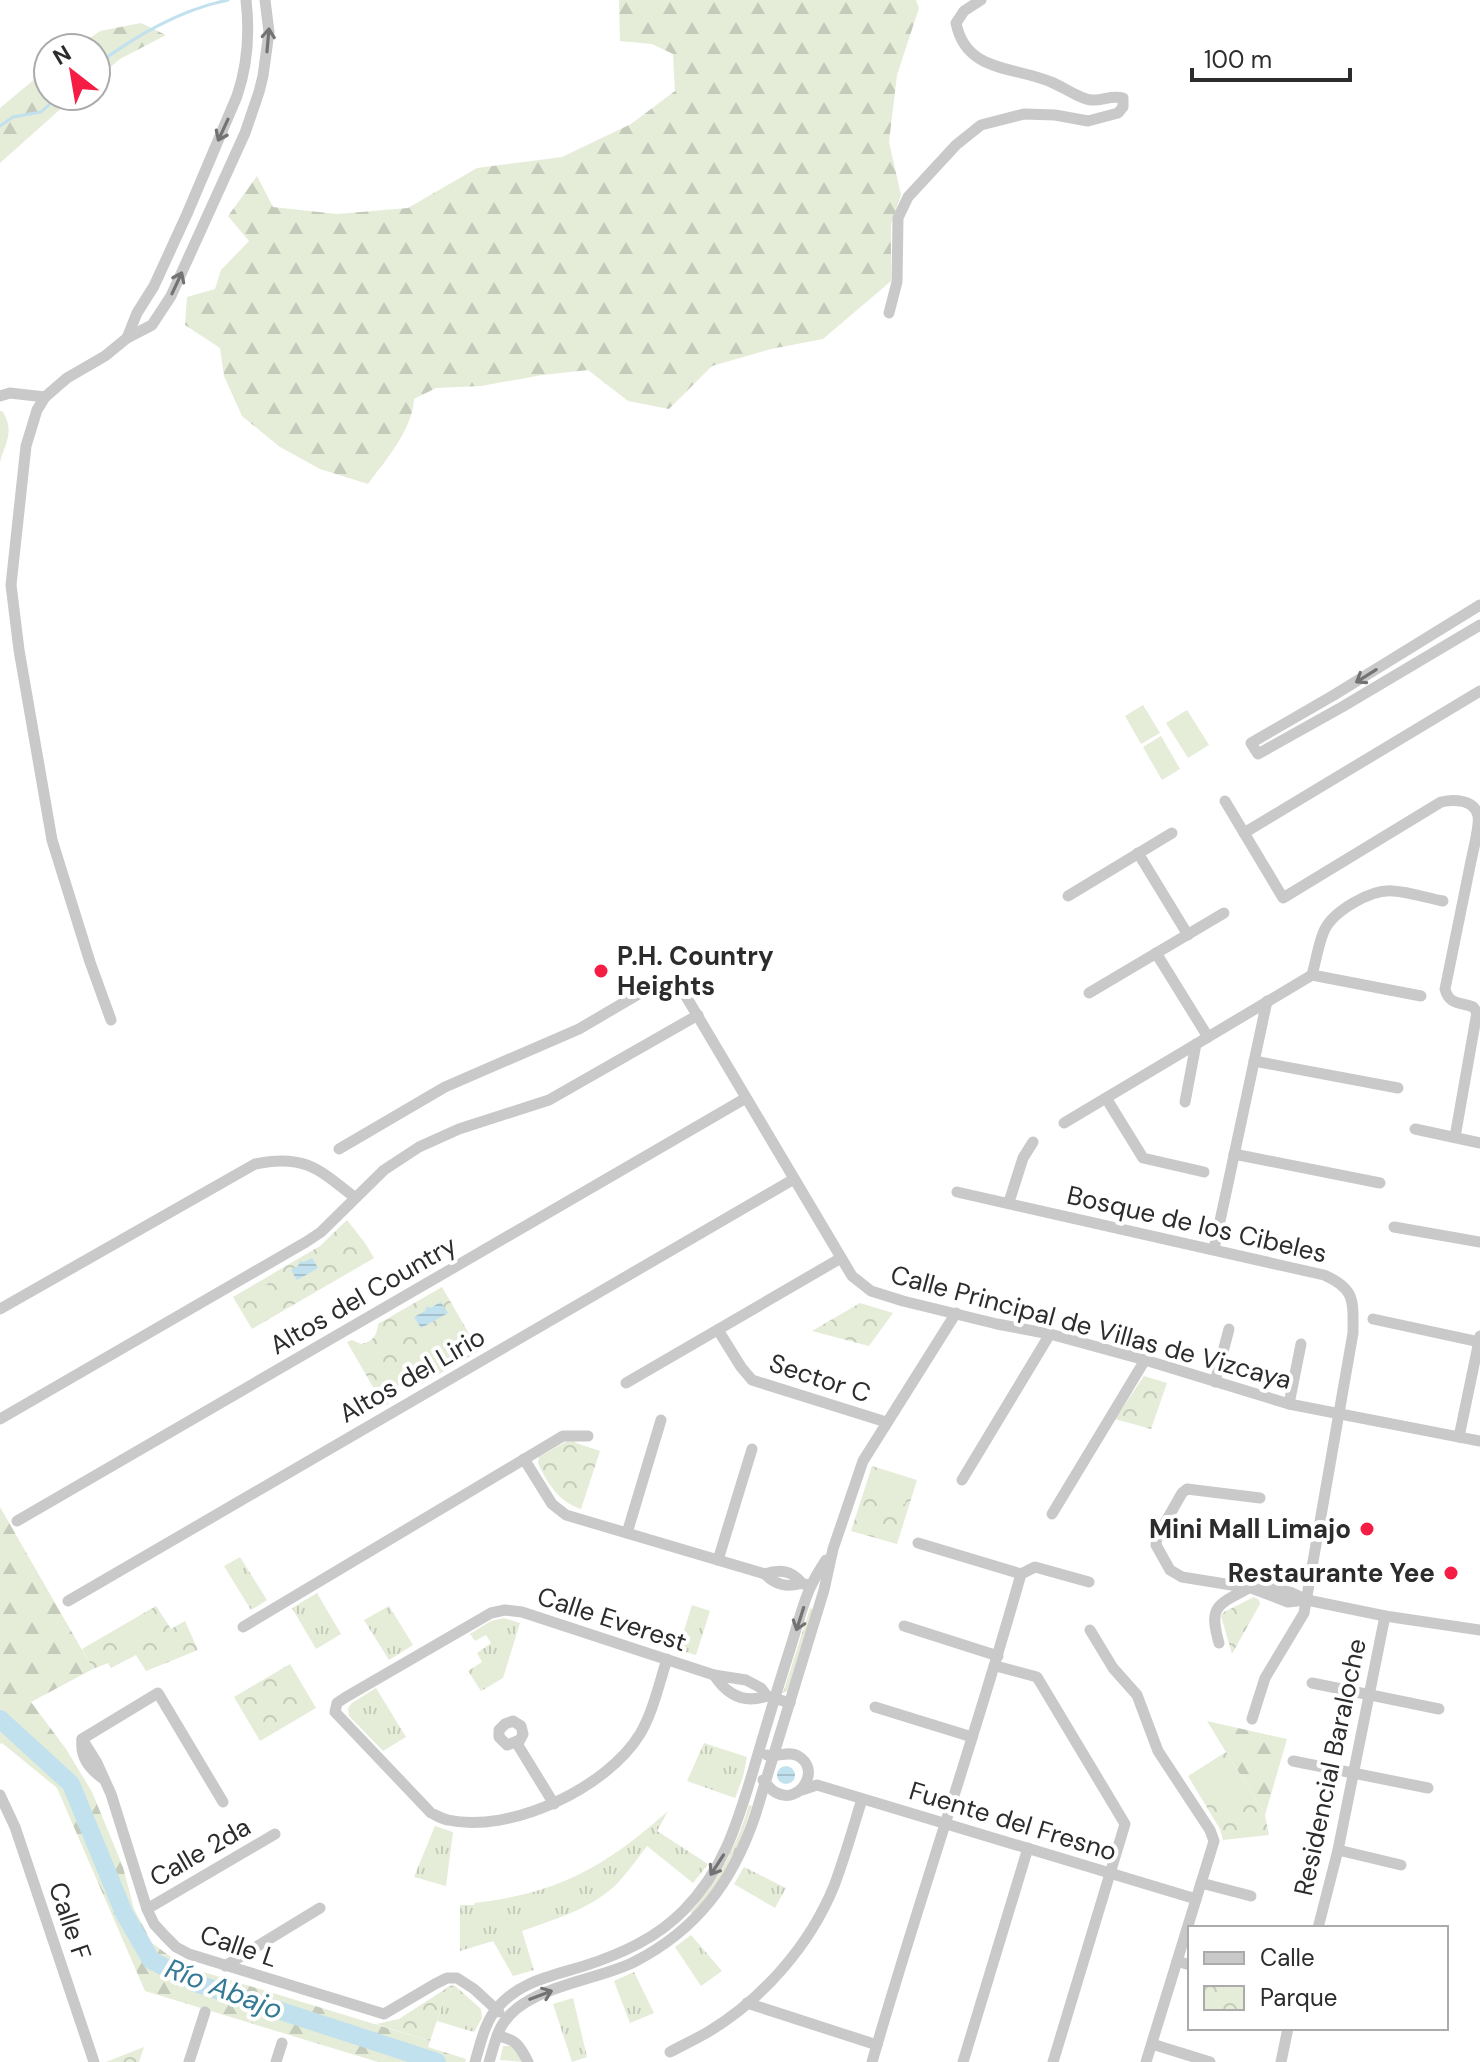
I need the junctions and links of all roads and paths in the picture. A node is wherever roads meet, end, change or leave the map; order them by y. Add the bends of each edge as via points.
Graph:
1 (246, 0) edge
2 (265, 0) edge
3 (981, 0) edge
4 (889, 313) dead end
5 (127, 338) junction
6 (0, 396) edge
7 (45, 397) junction
8 (1480, 605) edge
9 (1480, 625) edge
10 (1408, 649) junction
11 (1417, 662) junction
12 (1480, 691) edge
13 (1334, 695) junction
14 (1342, 707) junction
15 (1225, 801) dead end
16 (1172, 833) dead end
17 (1244, 833) junction
18 (1476, 851) edge
19 (1138, 853) junction
20 (1068, 896) dead end
21 (1443, 901) dead end
22 (1224, 913) dead end
23 (1188, 935) junction
24 (1156, 953) junction
25 (1312, 975) junction
26 (1089, 993) dead end
27 (1421, 996) dead end
28 (1267, 1001) junction
29 (698, 1015) junction
30 (1238, 1019) junction
31 (111, 1020) dead end
32 (1263, 1020) junction
33 (1208, 1037) junction
34 (1196, 1044) junction
35 (1254, 1061) junction
36 (1398, 1088) dead end
37 (746, 1098) junction
38 (1106, 1098) junction
39 (1185, 1102) dead end
40 (1064, 1123) dead end
41 (1415, 1129) dead end
42 (1455, 1137) junction
43 (1033, 1142) dead end
44 (1480, 1143) edge
45 (339, 1149) dead end
46 (1234, 1154) junction
47 (1204, 1172) dead end
48 (794, 1179) junction
49 (1380, 1183) dead end
50 (957, 1192) dead end
51 (354, 1197) junction
52 (1009, 1202) junction
53 (1394, 1227) dead end
54 (1480, 1242) edge
55 (1214, 1249) junction
56 (841, 1258) junction
57 (0, 1309) edge
58 (956, 1313) junction
59 (1373, 1319) dead end
60 (1229, 1329) dead end
61 (718, 1330) junction
62 (1050, 1334) junction
63 (1479, 1339) edge
64 (1301, 1344) dead end
65 (1145, 1360) junction
66 (1215, 1382) junction
67 (626, 1383) dead end
68 (1289, 1404) junction
69 (1339, 1412) junction
70 (0, 1419) edge
71 (661, 1420) dead end
72 (886, 1422) junction
73 (588, 1436) dead end
74 (1459, 1437) junction
75 (1480, 1441) edge
76 (752, 1449) dead end
77 (524, 1459) junction
78 (962, 1480) dead end
79 (1260, 1498) dead end
80 (1052, 1514) dead end
81 (17, 1521) dead end
82 (627, 1533) junction
83 (918, 1543) dead end
84 (833, 1549) junction
85 (718, 1560) junction
86 (1021, 1574) junction
87 (1089, 1582) dead end
88 (806, 1585) junction
89 (1250, 1588) junction
90 (824, 1590) junction
91 (1307, 1600) junction
92 (68, 1601) dead end
93 (1385, 1616) junction
94 (904, 1626) dead end
95 (243, 1627) dead end
96 (1090, 1630) dead end
97 (1480, 1630) edge
98 (1219, 1643) dead end
99 (667, 1659) junction
100 (997, 1661) junction
101 (714, 1675) junction
102 (1312, 1683) dead end
103 (1369, 1695) junction
104 (771, 1697) junction
105 (790, 1703) junction
106 (875, 1707) dead end
107 (1439, 1709) dead end
108 (1252, 1719) dead end
109 (972, 1737) junction
110 (516, 1742) dead end
111 (759, 1752) junction
112 (773, 1757) junction
113 (1293, 1761) dead end
114 (809, 1772) junction
115 (1353, 1773) junction
116 (751, 1776) junction
117 (765, 1780) junction
118 (817, 1785) junction
119 (1428, 1788) dead end
120 (802, 1790) junction
121 (0, 1795) edge
122 (862, 1799) junction
123 (223, 1802) dead end
124 (554, 1804) junction
125 (944, 1823) junction
126 (275, 1834) dead end
127 (1028, 1848) junction
128 (1338, 1850) junction
129 (1401, 1865) dead end
130 (1111, 1873) junction
131 (1201, 1883) junction
132 (1251, 1896) dead end
133 (1196, 1899) junction
134 (320, 1908) dead end
135 (147, 1909) junction
136 (671, 1922) junction
137 (1319, 1926) edge
138 (680, 1933) junction
139 (255, 1948) junction
140 (1177, 1961) junction
141 (1188, 1964) edge
142 (225, 1966) junction
143 (257, 1976) junction
144 (747, 2003) junction
145 (496, 2009) junction
146 (205, 2012) dead end
147 (506, 2019) junction
148 (1288, 2030) edge
149 (497, 2036) junction
150 (282, 2043) dead end
151 (1152, 2044) junction
152 (877, 2045) junction
153 (670, 2052) dead end
154 (491, 2056) edge
155 (94, 2062) edge
156 (189, 2062) edge
157 (276, 2062) edge
158 (475, 2062) edge
159 (528, 2062) edge
160 (872, 2062) edge
161 (963, 2062) edge
162 (1053, 2062) edge
163 (1146, 2062) edge
164 (1210, 2062) edge
165 (1281, 2062) edge

1 -> 5 street via 243,79 181,229
5 -> 2 street via 152,325 171,296 245,133 263,76 269,32
3 - 4 street via 956,23 959,39 982,62 1048,80 1091,100 1123,98 1123,107 1088,121 1024,114 981,125 956,145 908,197 898,218 897,282
5 - 7 street
6 - 7 street
7 - 31 street via 26,446 11,585 52,840
8 - 10 street
9 - 11 street
10 - 11 street
10 -> 13 street
11 - 14 street
12 - 17 street
13 - 14 street
13 - 14 street via 1251,743 1258,754
15 - 17 street
16 - 19 street
17 - 18 street via 1283,898 1441,802 1454,799 1474,808
18 - 42 street via 1445,989 1452,1002 1477,1012
19 - 20 street
19 - 23 street
21 - 25 street via 1390,890 1364,897 1329,923
22 - 23 street
23 - 24 street
24 - 26 street
24 - 33 street
25 - 27 street
25 - 28 street
28 - 30 street
28 - 32 street
29 - 37 street, Calle Principal de Villas de Vizcaya
29 - 45 street, Calle Principal de Villas de Vizcaya via 684,993 670,984 654,985 579,1029 445,1087
29 - 51 street via 549,1100 419,1147
30 - 32 street
30 - 33 street
32 - 35 street
33 - 34 street
34 - 38 street
34 - 39 street
35 - 36 street
35 - 46 street
37 - 48 street, Calle Principal de Villas de Vizcaya
37 - 81 street, Altos del Country
38 - 40 street
38 - 47 street via 1143,1158
41 - 42 street
42 - 44 street
43 - 52 street
46 - 49 street
46 - 55 street
48 - 56 street, Calle Principal de Villas de Vizcaya
48 - 92 street, Altos del Lirio
50 - 52 street, Bosque de los Cibeles
51 - 57 street via 307,1164 278,1159 255,1164
51 - 70 street via 306,1242
52 - 55 street, Bosque de los Cibeles
53 - 54 street
55 - 69 street, Bosque de los Cibeles via 1324,1275 1341,1282 1351,1295 1353,1333
56 - 58 street, Calle Principal de Villas de Vizcaya via 871,1291
56 - 61 street
58 - 62 street, Calle Principal de Villas de Vizcaya
58 - 72 street
59 - 63 street
60 - 66 street
61 - 67 street
61 - 72 street, Sector C via 752,1380
62 - 65 street, Calle Principal de Villas de Vizcaya
62 - 78 street
63 - 74 street
64 - 68 street
65 - 66 street, Calle Principal de Villas de Vizcaya
65 - 80 street
66 - 68 street, Calle Principal de Villas de Vizcaya
68 - 69 street, Calle Principal de Villas de Vizcaya
69 - 74 street, Calle Principal de Villas de Vizcaya
69 - 91 street
71 - 82 street
72 - 84 street via 863,1461
73 - 77 street via 563,1436
74 - 75 street, Calle Principal de Villas de Vizcaya
76 - 85 street
77 - 82 street via 558,1510
77 - 95 street
79 - 89 street via 1187,1489 1156,1545 1175,1574
82 - 85 street
83 - 86 street
84 - 88 street
84 - 90 street
85 - 88 street via 781,1584
86 - 87 street via 1035,1567
86 - 100 street
88 - 90 street
88 -> 104 street
89 - 91 street via 1288,1602
89 - 98 street via 1214,1613
90 - 105 street
91 - 93 street
91 - 108 street via 1265,1678
93 - 97 street
93 - 103 street, Residencial Baraloche
94 - 100 street
96 - 131 street via 1137,1695 1158,1751 1210,1830 1214,1841
99 - 101 street, Calle Everest
99 - 124 street via 640,1735 614,1765
99 - 124 street, Calle Everest via 505,1610 491,1613 337,1703 335,1712 431,1813 447,1820 489,1821
100 - 109 street
100 - 130 street via 1037,1677 1125,1824
101 - 104 street, Calle Everest via 746,1680
101 - 104 street, Calle Everest via 722,1688 738,1697
102 - 103 street
103 - 107 street
103 - 115 street, Residencial Baraloche
104 - 105 street, Calle Everest
104 - 111 street
105 - 112 street
106 - 109 street
109 - 125 street
110 - 124 street
111 - 112 street
111 - 116 street
112 - 114 street via 797,1755
112 - 117 street
113 - 115 street
114 - 118 street
114 - 120 street
115 - 119 street
115 - 128 street, Residencial Baraloche
116 - 117 street
116 -> 136 street via 727,1849
117 - 120 street via 786,1796
117 - 138 street via 729,1875
118 - 120 street
118 - 122 street, Fuente del Fresno
121 - 155 street, Calle F
122 - 125 street, Fuente del Fresno
122 - 144 street via 833,1889 814,1925 782,1969
123 - 135 street, Calle L via 158,1693 82,1739 106,1781
125 - 127 street, Fuente del Fresno
125 - 152 street
126 - 135 street, Calle 2da
127 - 130 street, Fuente del Fresno
127 - 161 street
128 - 129 street
128 - 137 street, Residencial Baraloche
130 - 133 street, Fuente del Fresno
130 - 162 street
131 - 132 street
131 - 133 street
133 - 140 street
134 - 139 street
135 - 142 street, Calle L via 176,1947
136 - 138 street
136 - 145 street via 624,1951 525,1986
147 -> 138 street via 529,1998 612,1972
139 - 142 street
139 - 143 street via 250,1962
140 - 141 street
140 - 151 street
142 - 143 street, Calle L
143 - 145 street, Calle L via 384,2014 447,1978 457,1978
144 - 152 street
144 - 153 street
145 - 147 street
145 - 158 street
146 - 156 street
147 - 149 street
148 - 165 street
149 - 154 street
149 - 159 street via 520,2046
150 - 157 street
151 - 163 street
151 - 164 street
152 - 160 street

